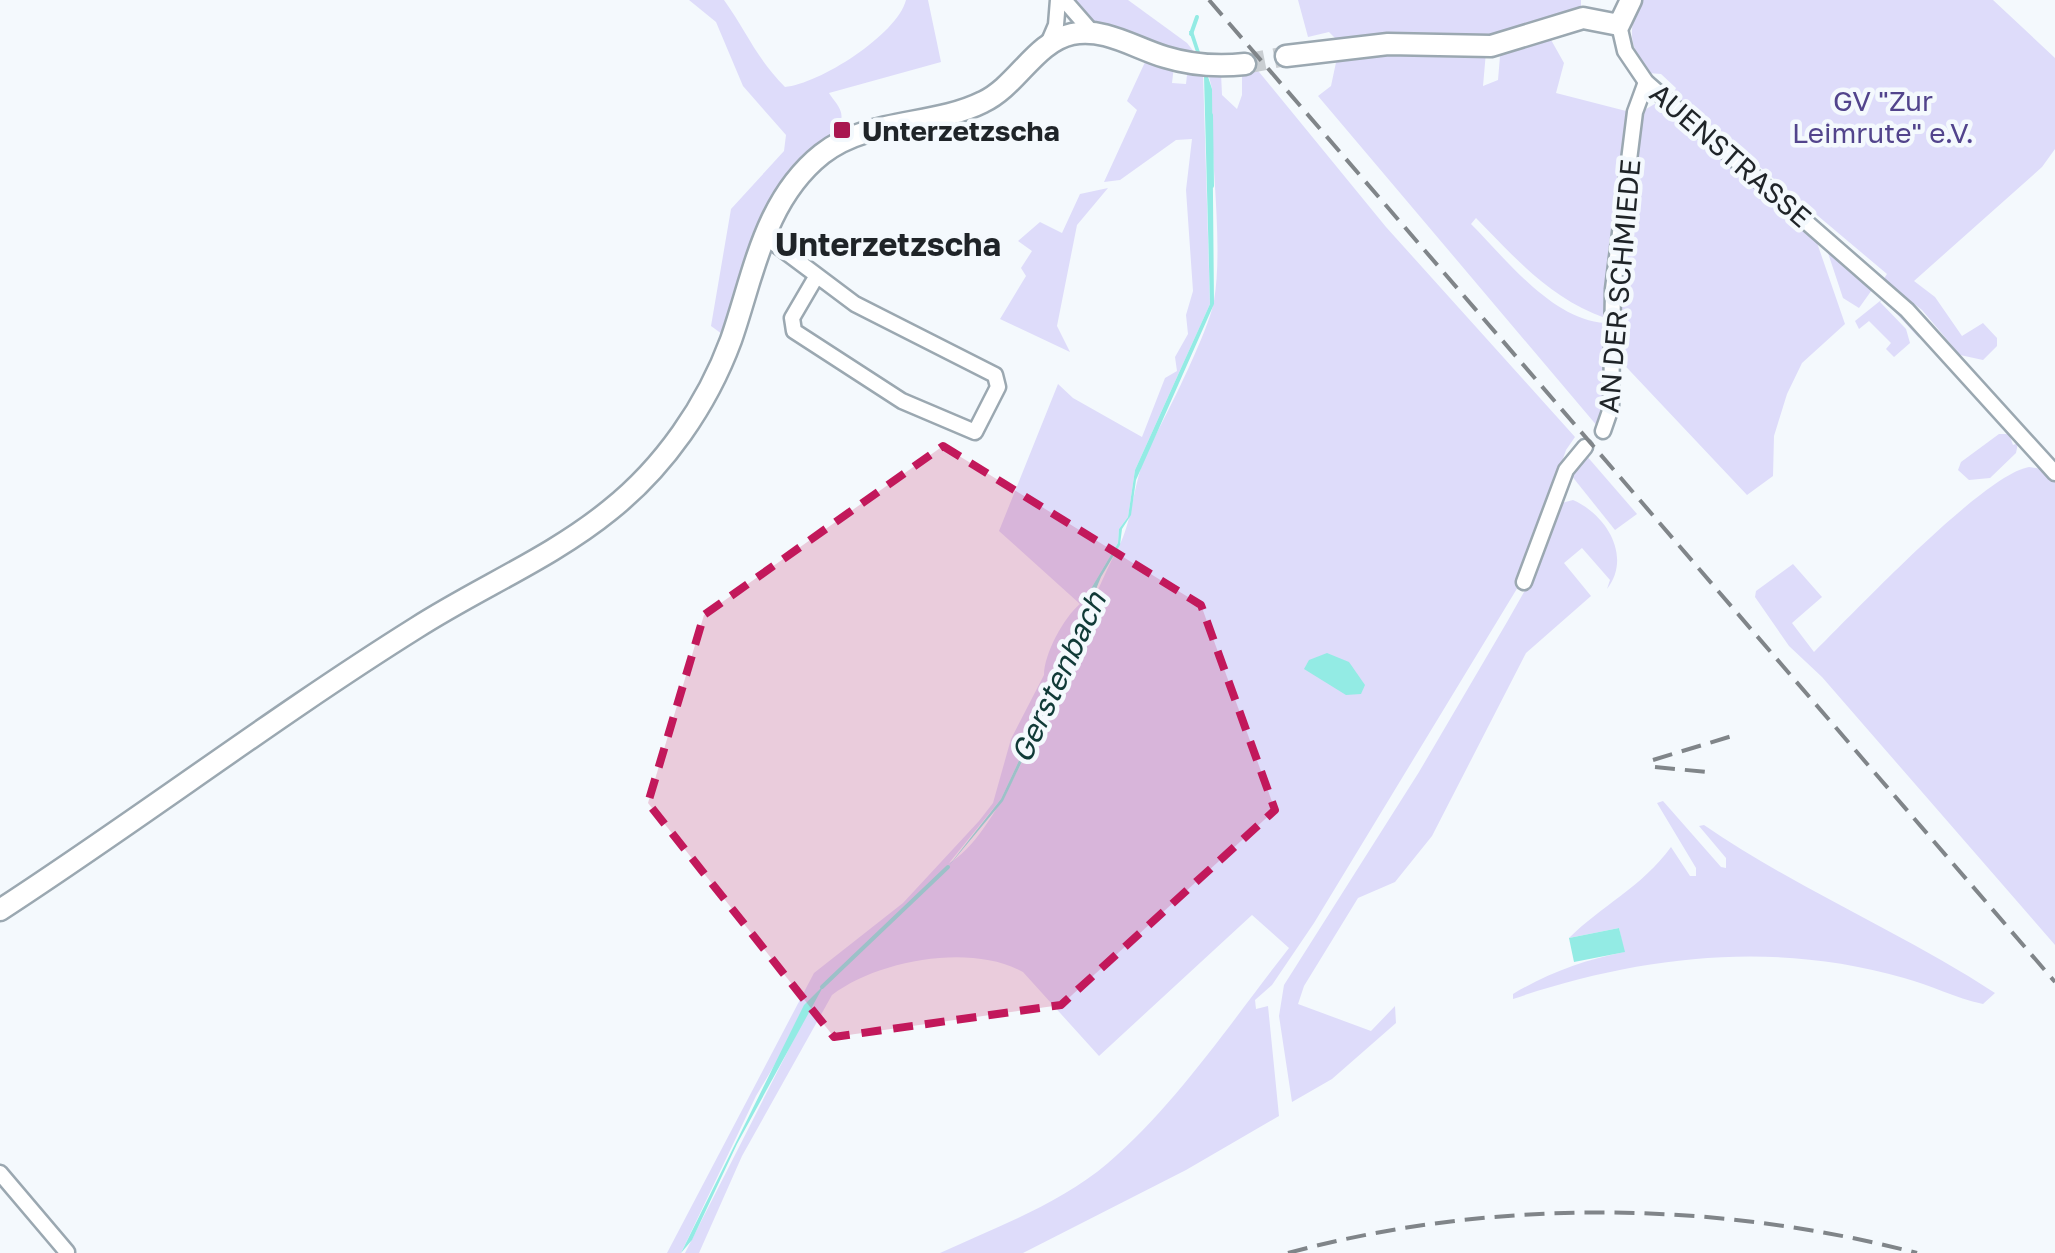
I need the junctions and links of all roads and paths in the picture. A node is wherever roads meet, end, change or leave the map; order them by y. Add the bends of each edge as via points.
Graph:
1 (1061, 0) edge
2 (1631, 0) edge
3 (1619, 25) junction
4 (1092, 32) junction
5 (1047, 46) junction
6 (1286, 56) tunnel mouth
7 (1245, 64) tunnel mouth
8 (1646, 82) junction
9 (763, 236) junction
10 (816, 277) junction
11 (1602, 432) dead end
12 (1584, 447) dead end
13 (2055, 473) edge
14 (1524, 582) dead end
15 (7, 906) edge
16 (0, 1173) edge
17 (68, 1252) edge

1 - 4 street
1 - 5 street
2 - 3 street
3 - 6 street via 1582,18 1491,46 1388,44
3 - 8 street, AUENSTRASSE via 1625,52
4 - 5 street
4 - 7 street via 1192,64
5 - 9 street via 984,102 872,130 824,152 793,185
8 - 11 street, AN DER SCHMIEDE via 1635,112 1610,322 1611,408
8 - 13 street, AUENSTRASSE via 1907,310
9 - 10 street
9 - 15 street via 730,342 669,452 611,510 417,627
10 - 10 street via 909,334 995,375 998,387 975,432 902,401 794,330 792,318
12 - 14 street, AN DER SCHMIEDE via 1566,470
16 - 17 street

